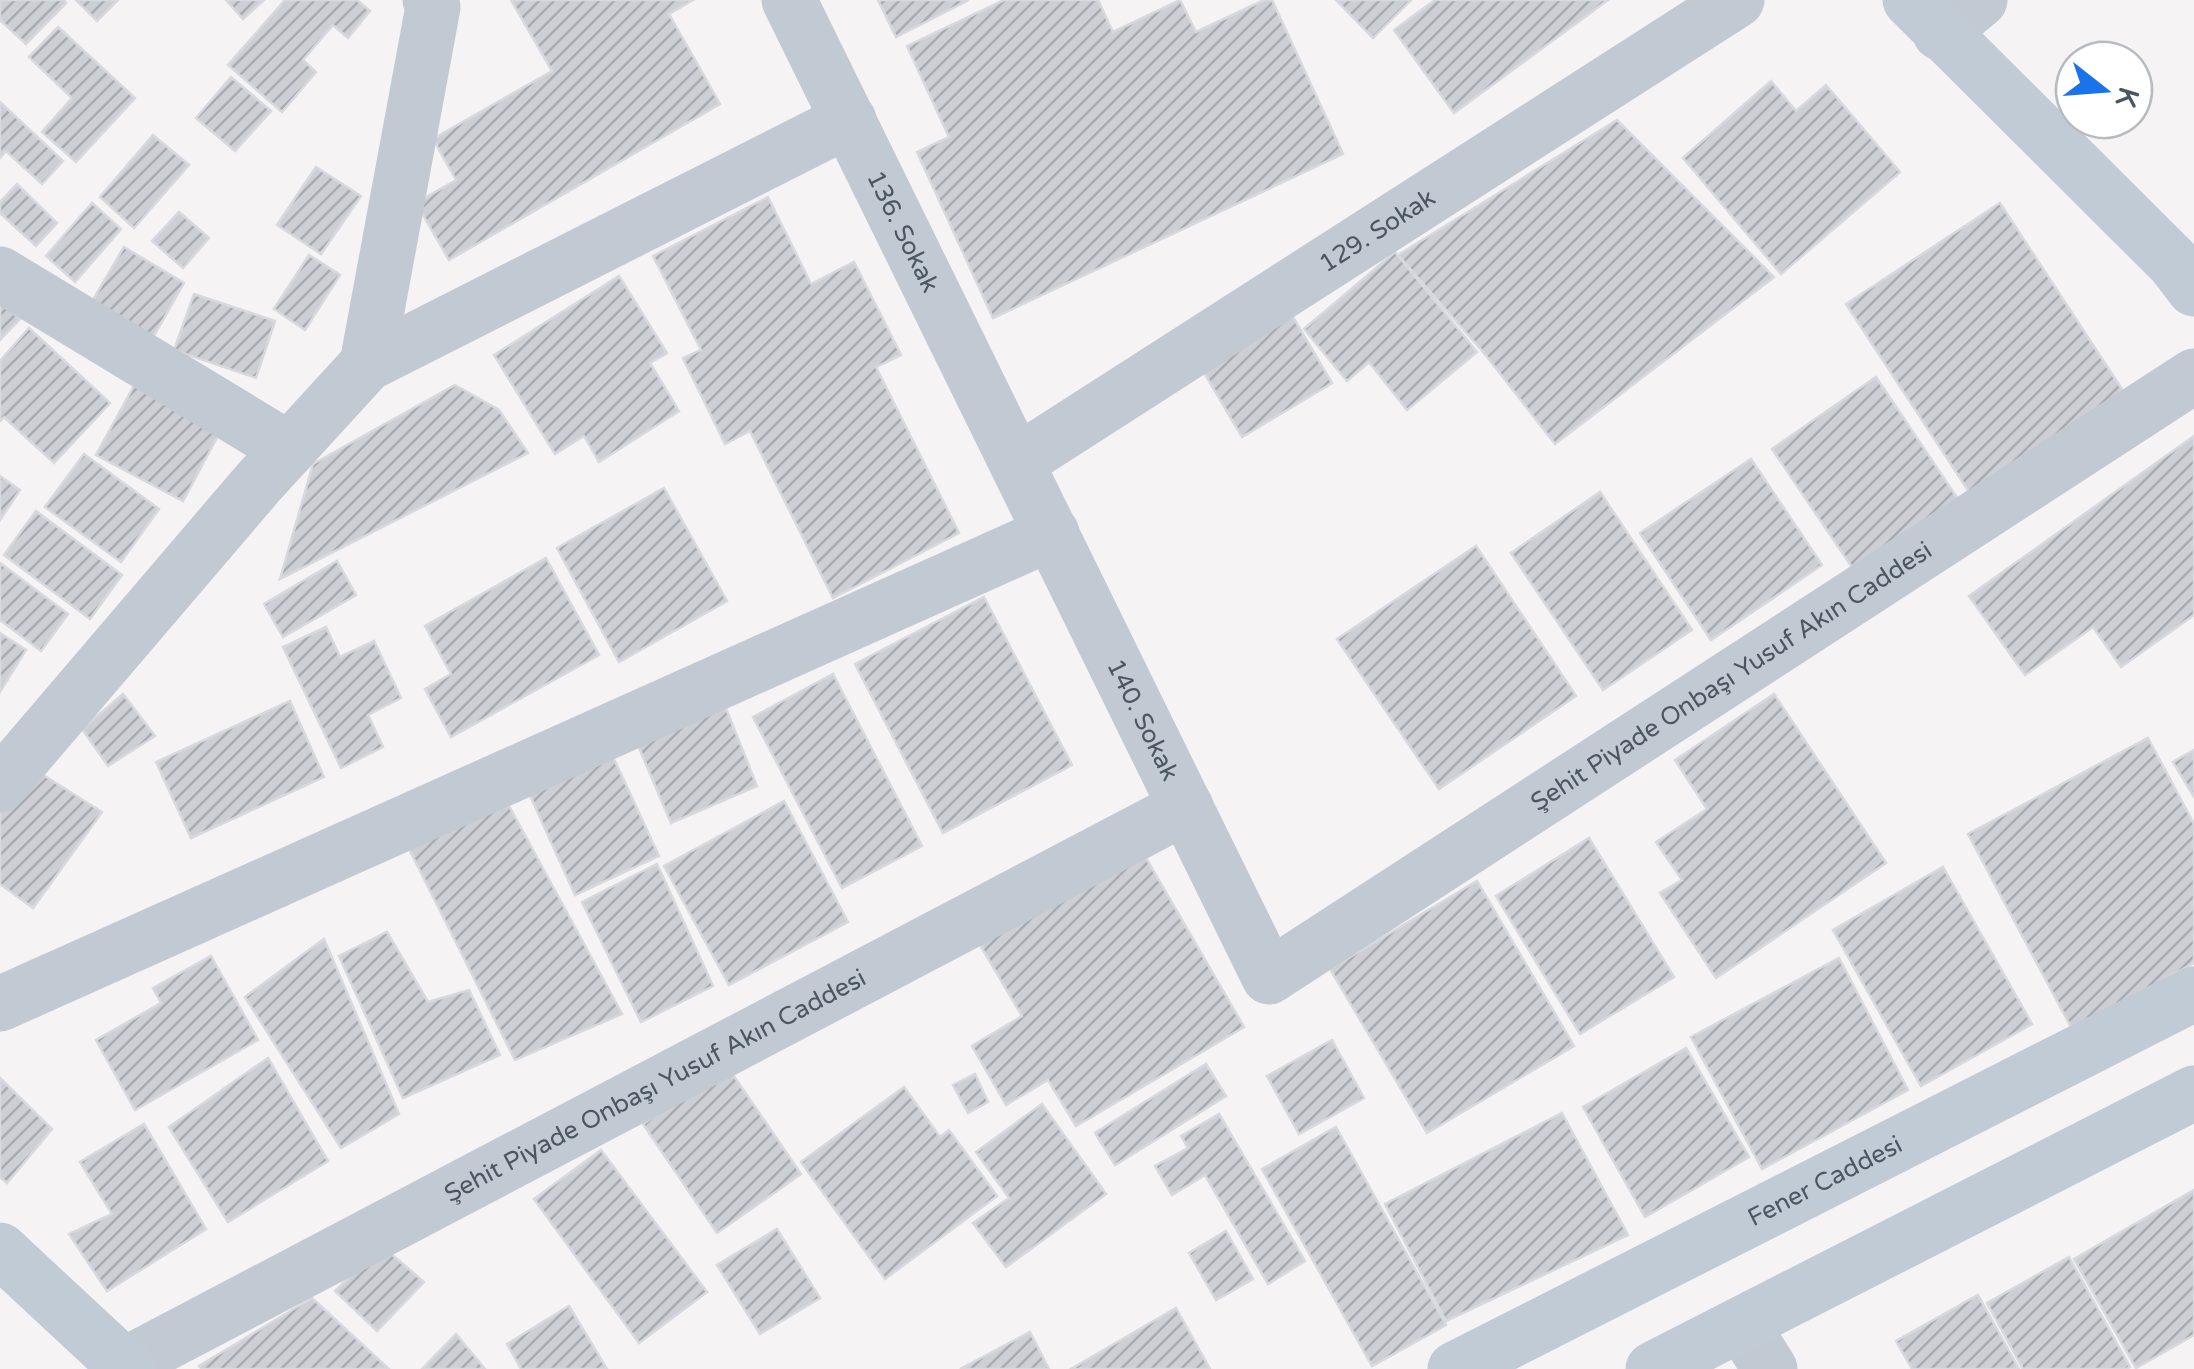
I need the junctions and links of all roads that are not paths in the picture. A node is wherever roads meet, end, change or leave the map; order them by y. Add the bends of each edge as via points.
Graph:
1 (430, 0) edge
2 (789, 0) edge
3 (1737, 0) edge
4 (1943, 11) edge
5 (850, 120) junction
6 (2187, 268) edge
7 (0, 274) edge
8 (367, 364) junction
9 (2194, 376) edge
10 (289, 449) junction
11 (1017, 462) junction
12 (1052, 533) junction
13 (0, 785) edge
14 (1186, 807) junction
15 (1269, 976) joint
16 (2194, 994) edge
17 (0, 1004) edge
18 (2194, 1093) edge
19 (0, 1250) edge
20 (1756, 1347) edge
21 (126, 1367) edge
22 (1456, 1369) edge
23 (1653, 1369) edge

1 - 8 street
2 - 5 street, 136. Sokak
3 - 11 street, 129. Sokak
4 - 6 main road
5 - 8 street
5 - 11 street, 136. Sokak
7 - 10 street
8 - 10 street
9 - 15 street, Şehit Piyade Onbaşı Yusuf Akın Caddesi
10 - 13 street
11 - 12 street, 140. Sokak
12 - 14 street, 140. Sokak
12 - 17 street
14 - 15 street, 140. Sokak
14 - 21 street, Şehit Piyade Onbaşı Yusuf Akın Caddesi
16 - 22 main road, Fener Caddesi
18 - 20 main road
19 - 21 main road
20 - 23 main road

